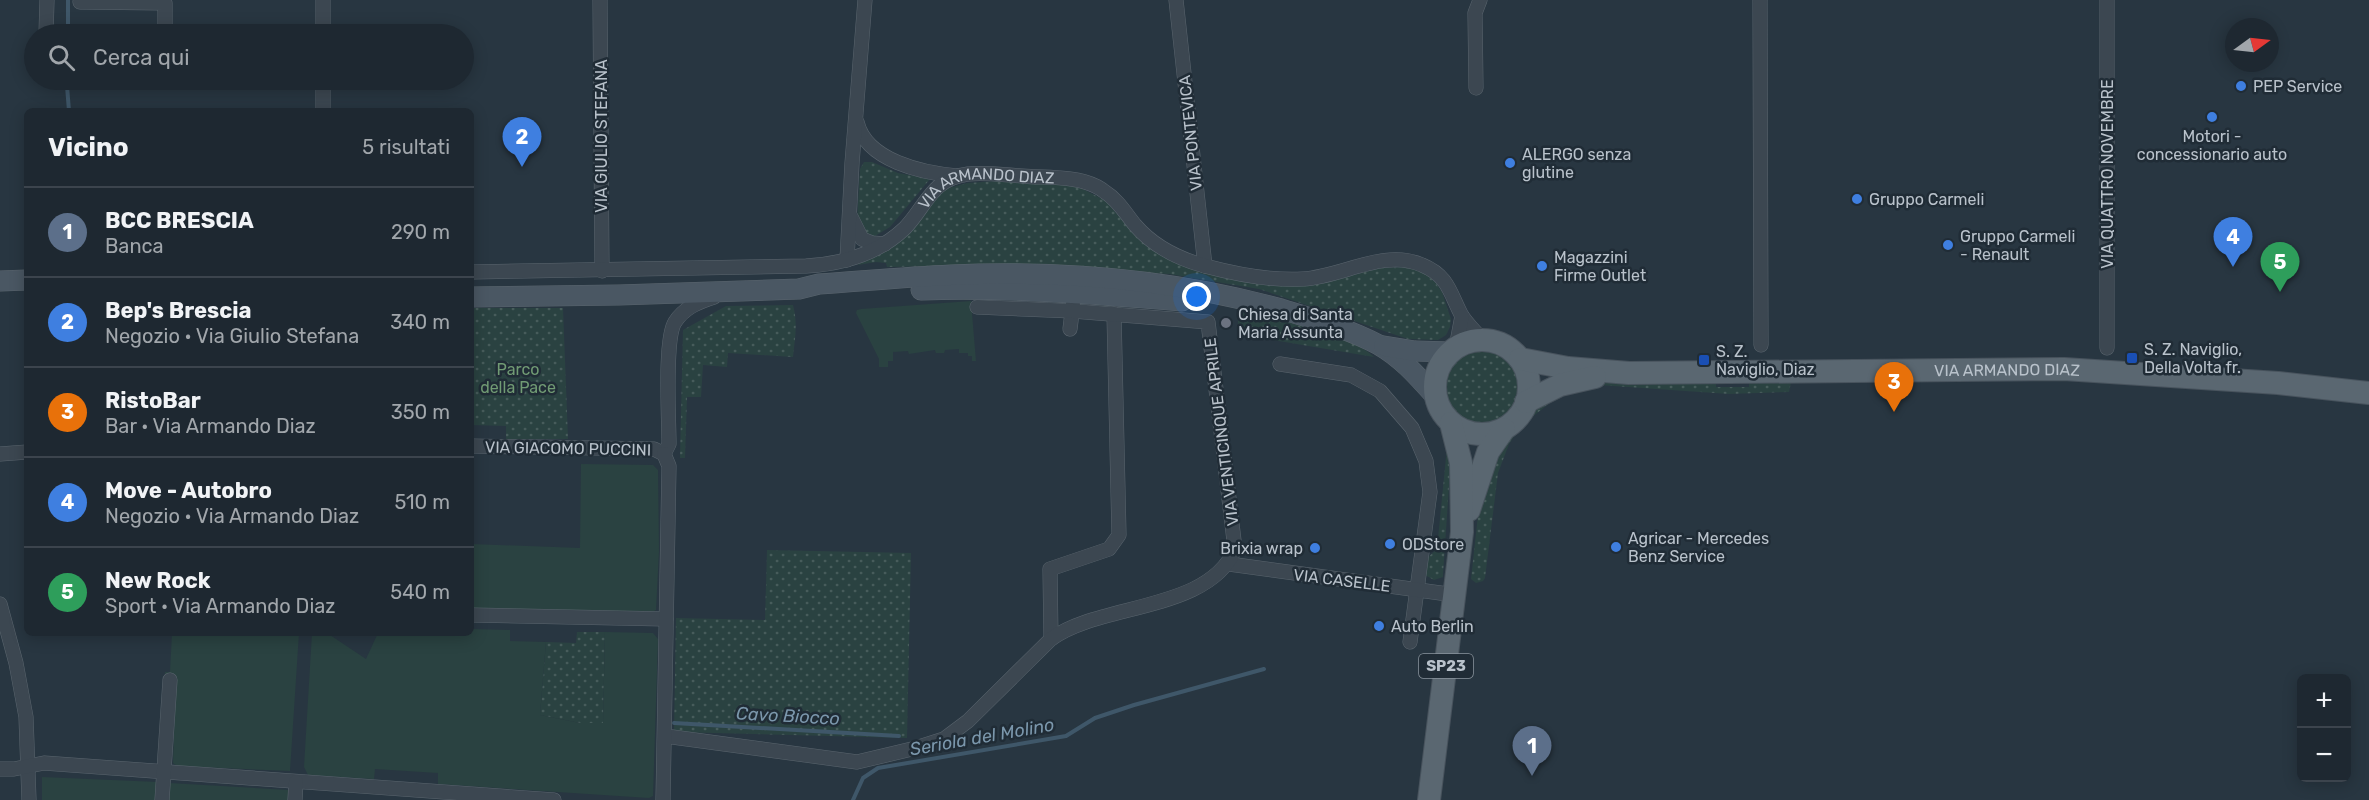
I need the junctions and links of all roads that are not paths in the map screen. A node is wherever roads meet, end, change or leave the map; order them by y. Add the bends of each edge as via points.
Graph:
1 (47, 0) edge
2 (322, 0) edge
3 (600, 0) edge
4 (865, 0) edge
5 (1176, 0) edge
6 (1480, 0) edge
7 (1760, 0) edge
8 (2107, 0) edge
9 (80, 2) dead end
10 (46, 24) edge
11 (165, 24) edge
12 (323, 24) edge
13 (1476, 88) dead end
14 (323, 90) edge
15 (323, 108) edge
16 (856, 115) junction
17 (872, 149) junction
18 (852, 163) junction
19 (933, 172) junction
20 (960, 176) junction
21 (933, 190) junction
22 (850, 212) junction
23 (885, 244) junction
24 (847, 260) junction
25 (1205, 266) junction
26 (602, 271) junction
27 (474, 272) edge
28 (1104, 279) junction
29 (24, 280) edge
30 (0, 281) edge
31 (799, 289) junction
32 (733, 291) junction
33 (474, 297) edge
34 (1183, 301) junction
35 (1073, 302) junction
36 (976, 307) dead end
37 (1275, 308) junction
38 (1114, 314) junction
39 (1462, 316) junction
40 (1163, 319) junction
41 (1070, 329) dead end
42 (1483, 340) junction
43 (1379, 345) junction
44 (1761, 345) dead end
45 (2108, 348) dead end
46 (1454, 350) junction
47 (1520, 359) junction
48 (1280, 364) dead end
49 (1629, 373) junction
50 (2369, 393) edge
51 (1436, 397) junction
52 (1526, 402) junction
53 (1451, 423) junction
54 (1504, 429) junction
55 (474, 446) edge
56 (24, 452) edge
57 (0, 454) edge
58 (664, 454) junction
59 (1462, 532) junction
60 (1229, 564) junction
61 (1417, 590) junction
62 (1455, 595) junction
63 (0, 604) edge
64 (474, 615) edge
65 (666, 619) junction
66 (1051, 639) junction
67 (1410, 642) dead end
68 (170, 680) dead end
69 (665, 736) junction
70 (29, 766) junction
71 (0, 769) edge
72 (164, 772) junction
73 (296, 782) junction
74 (29, 800) edge
75 (162, 800) edge
76 (295, 800) edge
77 (554, 800) edge
78 (663, 800) edge
79 (1429, 800) edge

1 - 10 street
2 - 12 street
3 - 26 street, VIA GIULIO STEFANA
4 - 16 street
5 - 25 street, VIA PONTEVICA
6 - 13 street via 1475,13
7 - 44 street
8 - 45 street, VIA QUATTRO NOVEMBRE
9 - 11 street via 165,3
14 - 15 street
16 - 17 street via 860,133
16 - 18 street
17 - 18 street via 858,152
17 - 19 street via 889,159
18 - 22 street
19 - 20 street
19 - 21 street
20 - 21 street, VIA ARMANDO DIAZ
20 - 25 street, VIA ARMANDO DIAZ via 1090,183 1107,193 1153,242
21 - 23 street, VIA ARMANDO DIAZ via 906,226
22 - 23 street via 862,239
22 - 24 street
23 - 24 street, VIA ARMANDO DIAZ
24 - 26 street, VIA ARMANDO DIAZ via 806,266
25 - 39 street, VIA ARMANDO DIAZ via 1303,279 1381,261 1405,260 1429,268 1442,278
26 - 27 street, VIA ARMANDO DIAZ
28 - 31 main road via 952,275 819,284
28 - 35 main road
28 - 37 main road via 1202,290
29 - 30 main road
31 - 32 main road
31 - 35 main road via 818,294 955,289
32 - 33 main road
32 - 58 street via 700,301 673,324 669,444
34 - 35 main road
34 - 37 main road
34 - 40 street
35 - 36 street
35 - 38 street
35 - 41 street
37 - 43 main road
38 - 40 street
38 - 66 street via 1119,535 1109,549 1050,569
39 - 42 street, VIA ARMANDO DIAZ
39 - 46 street
40 - 60 street, VIA VENTICINQUE APRILE via 1208,322 1235,549
42 - 46 main road
42 - 47 main road via 1502,344
43 - 46 main road via 1415,351
43 - 51 main road via 1410,368
46 - 51 main road via 1438,372
47 - 49 main road, VIA ARMANDO DIAZ
47 - 52 main road via 1528,380
48 - 61 street via 1351,375 1380,391 1412,428 1426,461 1430,492
49 - 50 main road, VIA ARMANDO DIAZ via 2064,369
49 - 52 main road, VIA ARMANDO DIAZ via 1560,385
51 - 53 main road
52 - 54 main road via 1518,418
53 - 54 main road via 1476,434
53 - 59 main road, SP23 via 1461,463
54 - 59 main road, SP23 via 1482,466
55 - 58 street, VIA GIACOMO PUCCINI via 654,449
56 - 57 street
58 - 65 street via 669,466
59 - 62 main road, SP23
60 - 61 street, VIA CASELLE
60 - 66 street via 1188,591 1064,629
61 - 62 street, VIA CASELLE
61 - 67 street
62 - 79 main road, SP23
63 - 70 street via 22,690
64 - 65 street
65 - 69 street
66 - 69 street via 944,740 916,748 857,762
68 - 72 street
69 - 78 street
70 - 71 street
70 - 72 street via 44,763
70 - 74 street
72 - 73 street
72 - 75 street
73 - 76 street
73 - 77 street

